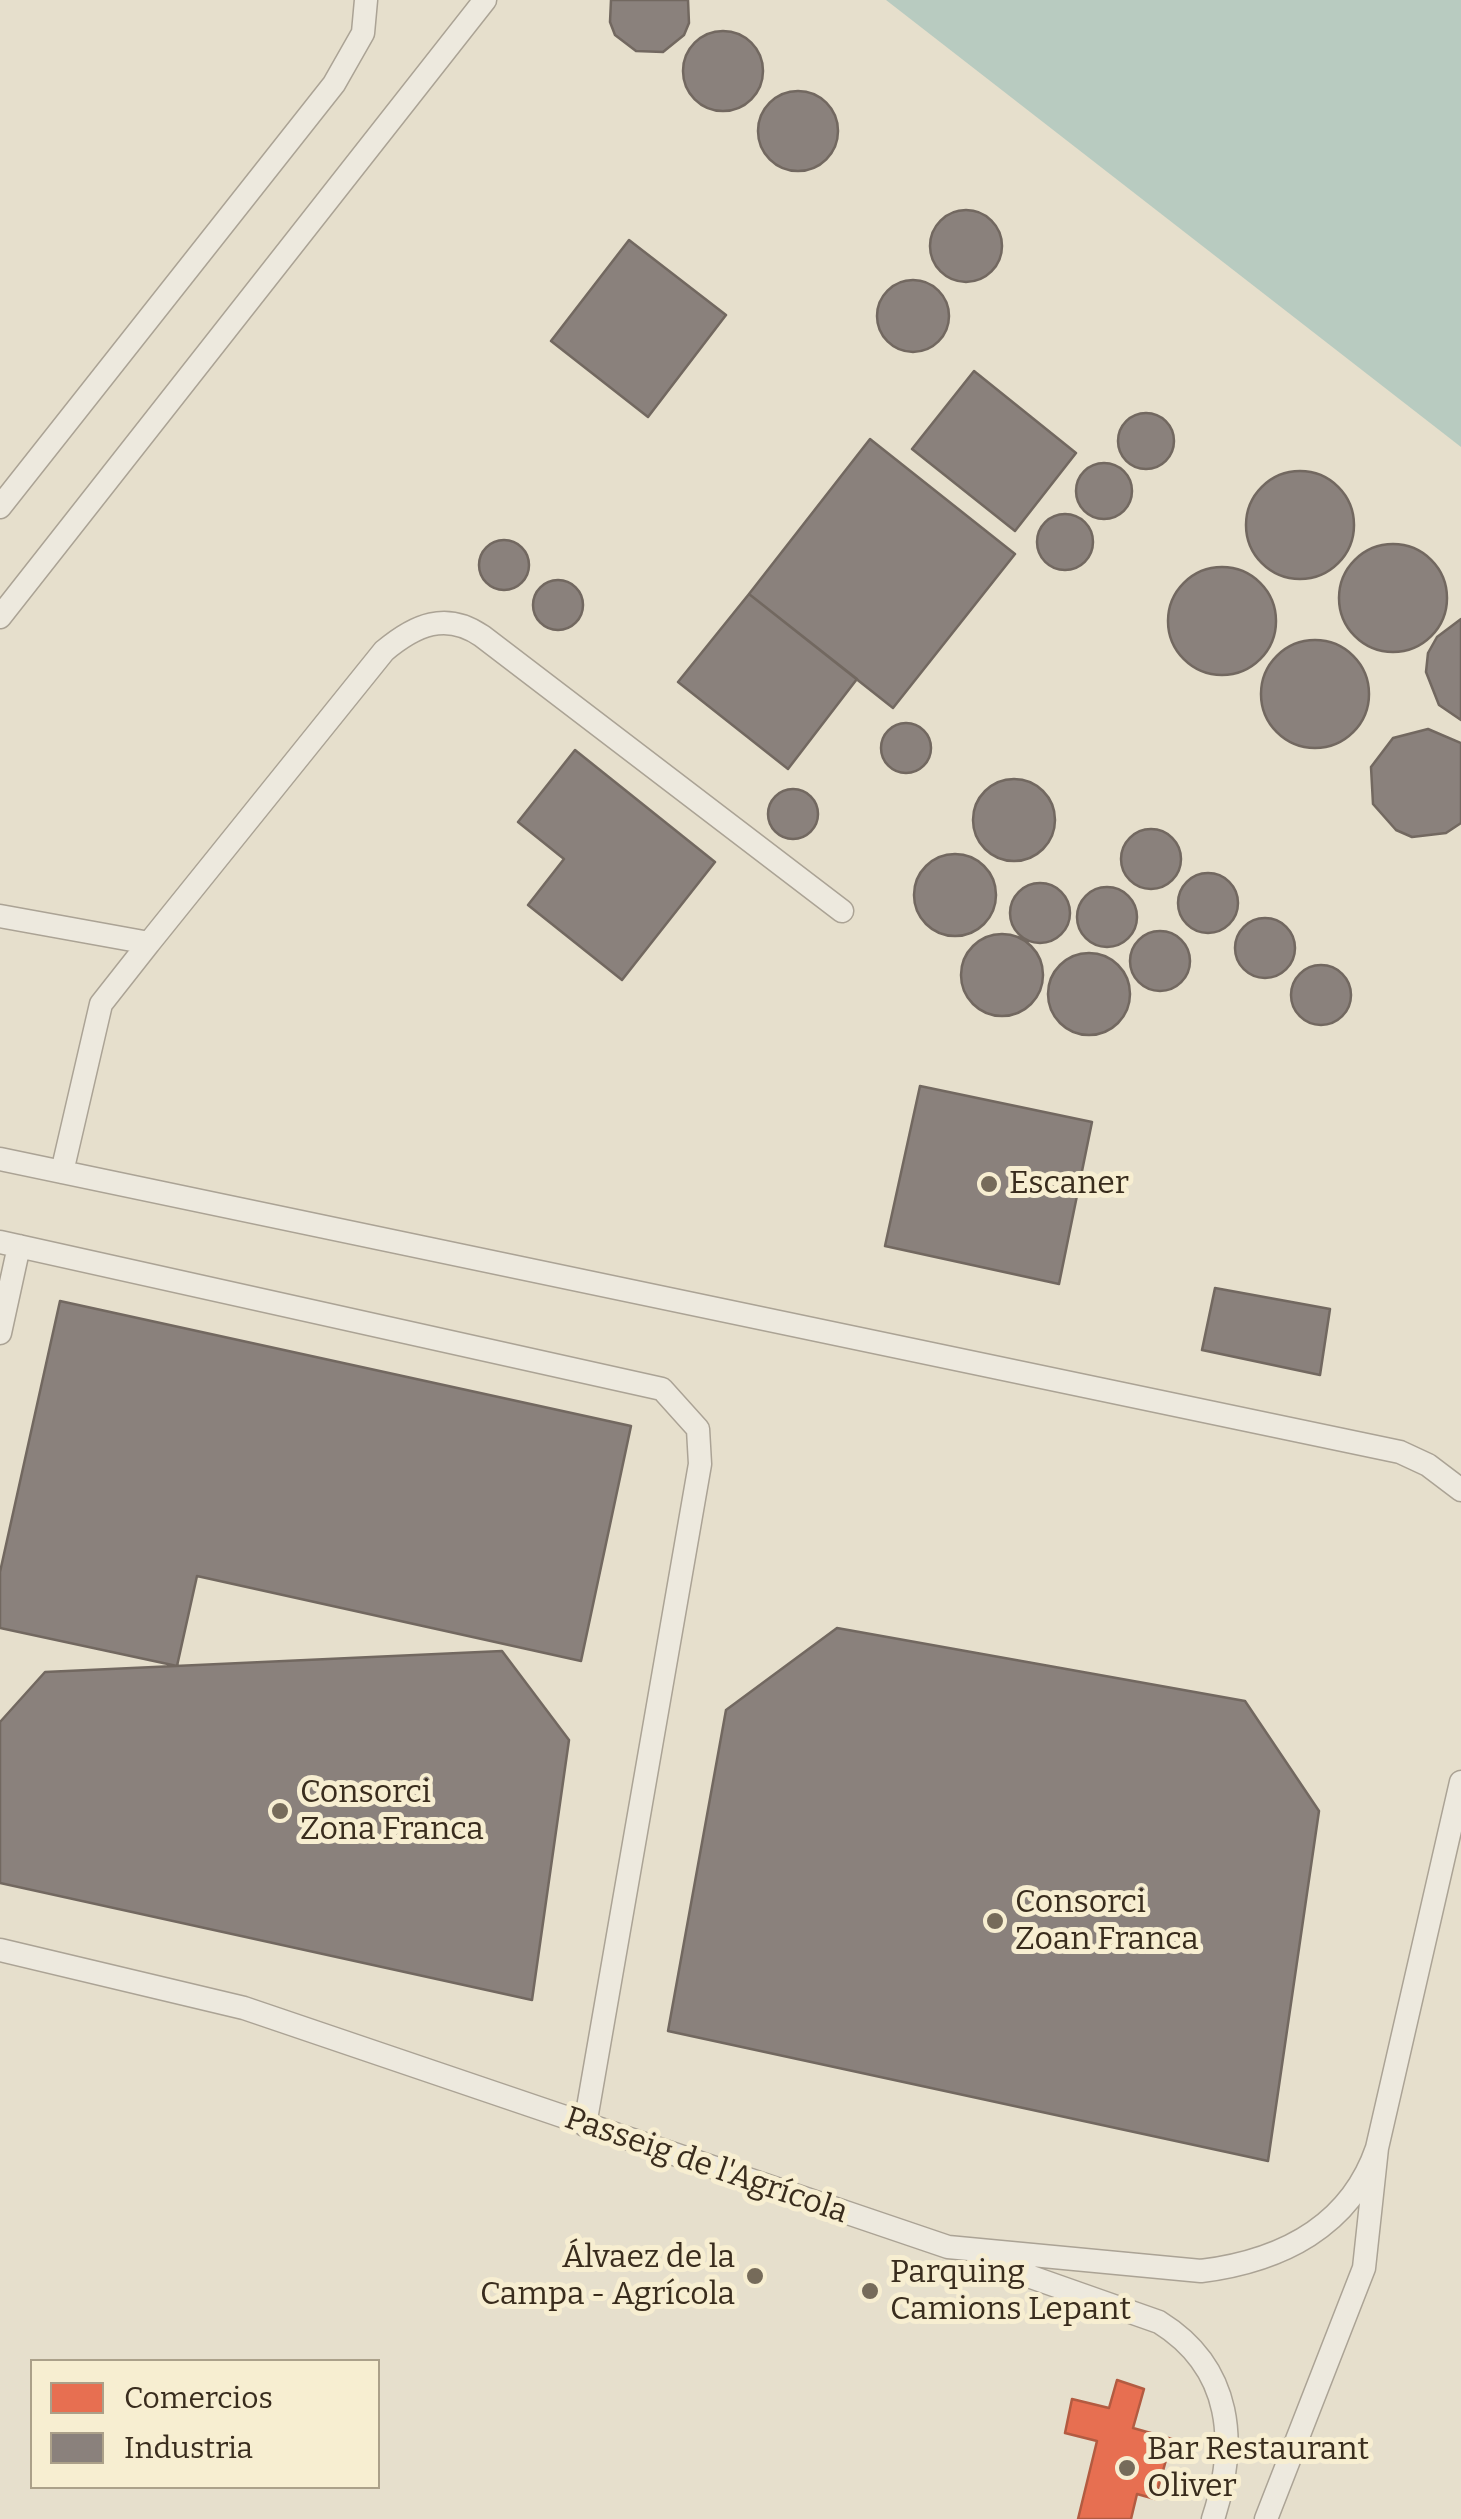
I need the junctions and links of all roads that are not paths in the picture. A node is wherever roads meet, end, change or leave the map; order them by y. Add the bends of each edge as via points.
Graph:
1 (366, 0) edge
2 (485, 0) edge
3 (0, 507) edge
4 (0, 617) edge
5 (842, 911) dead end
6 (0, 916) edge
7 (149, 943) junction
8 (0, 1158) edge
9 (62, 1172) junction
10 (9, 1244) edge
11 (0, 1333) edge
12 (1461, 1490) edge
13 (1461, 1782) edge
14 (0, 1950) edge
15 (585, 2126) junction
16 (1377, 2148) junction
17 (948, 2248) junction
18 (1213, 2519) edge
19 (1266, 2519) edge

1 - 3 lane via 363,33 334,84
2 - 4 lane
5 - 7 lane via 482,636 448,621 414,630 384,651
6 - 7 lane
7 - 9 lane via 102,1004
8 - 9 lane
9 - 12 lane via 1400,1452
10 - 11 lane
10 - 15 lane via 662,1388 698,1429 700,1464
13 - 16 lane
14 - 15 lane, Passeig de l'Agrícola via 244,2008
15 - 17 lane, Passeig de l'Agrícola
16 - 17 lane, Passeig de l'Agrícola via 1367,2176 1328,2223 1298,2244 1239,2266 1202,2271
16 - 19 lane via 1364,2268
17 - 18 lane via 1182,2336 1210,2377 1227,2428 1226,2480

